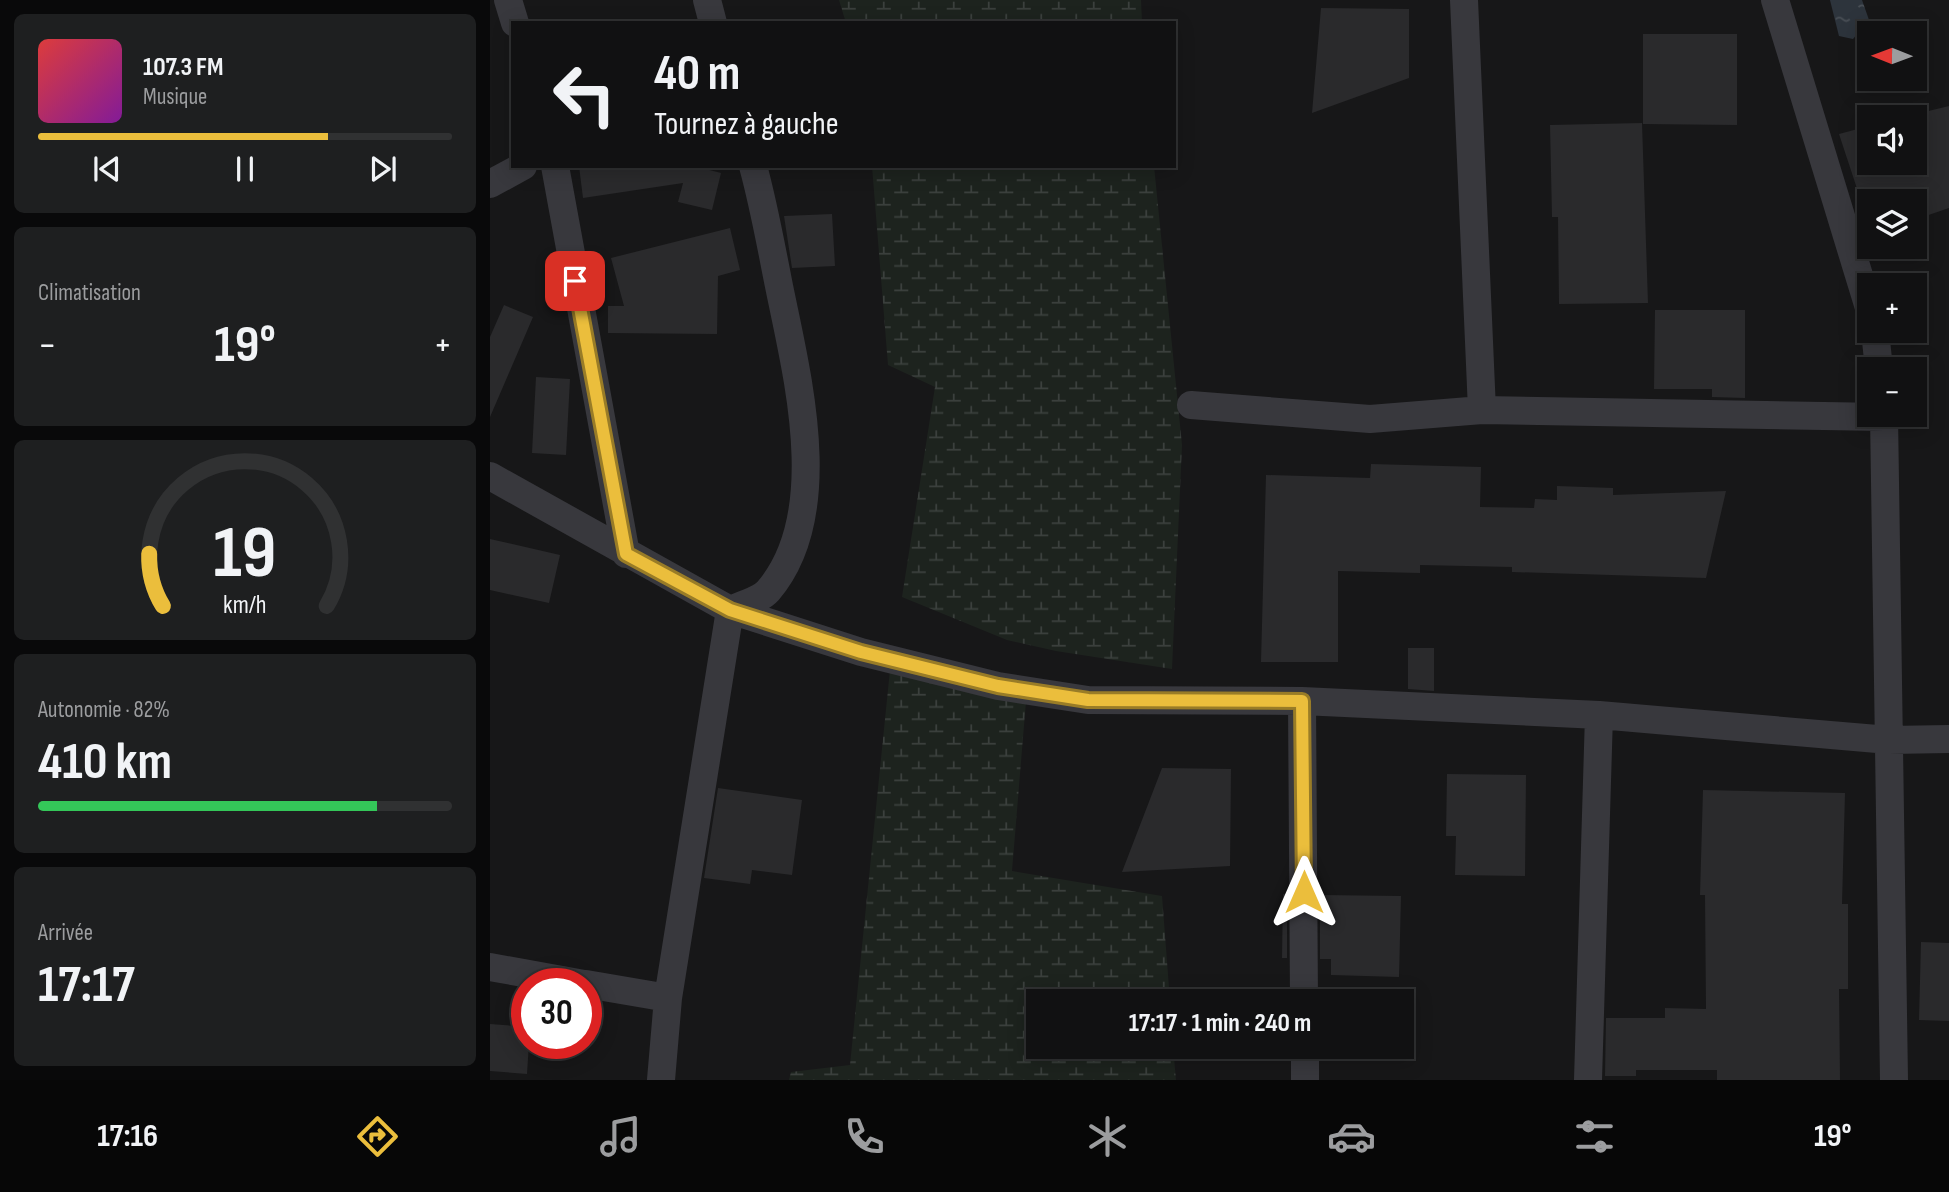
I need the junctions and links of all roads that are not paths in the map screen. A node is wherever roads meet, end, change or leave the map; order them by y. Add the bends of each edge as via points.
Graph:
1 (508, 0) edge
2 (707, 0) edge
3 (1464, 0) edge
4 (1775, 0) edge
5 (513, 21) edge
6 (712, 21) edge
7 (490, 158) edge
8 (511, 163) edge
9 (520, 168) edge
10 (753, 168) edge
11 (556, 169) edge
12 (490, 184) edge
13 (1858, 273) edge
14 (1191, 405) dead end
15 (1482, 410) junction
16 (1857, 416) edge
17 (1884, 427) edge
18 (490, 476) edge
19 (626, 554) junction
20 (730, 610) junction
21 (1302, 701) junction
22 (1599, 715) junction
23 (1949, 739) edge
24 (1889, 740) junction
25 (490, 967) edge
26 (511, 971) edge
27 (602, 987) edge
28 (1304, 989) edge
29 (668, 998) junction
30 (1305, 1059) edge
31 (661, 1080) edge
32 (1305, 1080) edge
33 (1588, 1080) edge
34 (1894, 1080) edge

1 - 5 street
2 - 6 street
3 - 15 street
4 - 13 street
7 - 8 street
9 - 12 street
10 - 20 street via 801,393 803,506 790,556 766,593
11 - 19 street
14 - 15 street via 1370,419
15 - 16 street
17 - 24 street
18 - 19 street
19 - 20 street
20 - 21 street via 861,652 998,686 1088,700
20 - 29 street
21 - 22 street
21 - 28 street
22 - 24 street
22 - 33 street
23 - 24 street
24 - 34 street
25 - 26 street
27 - 29 street
29 - 31 street
30 - 32 street

